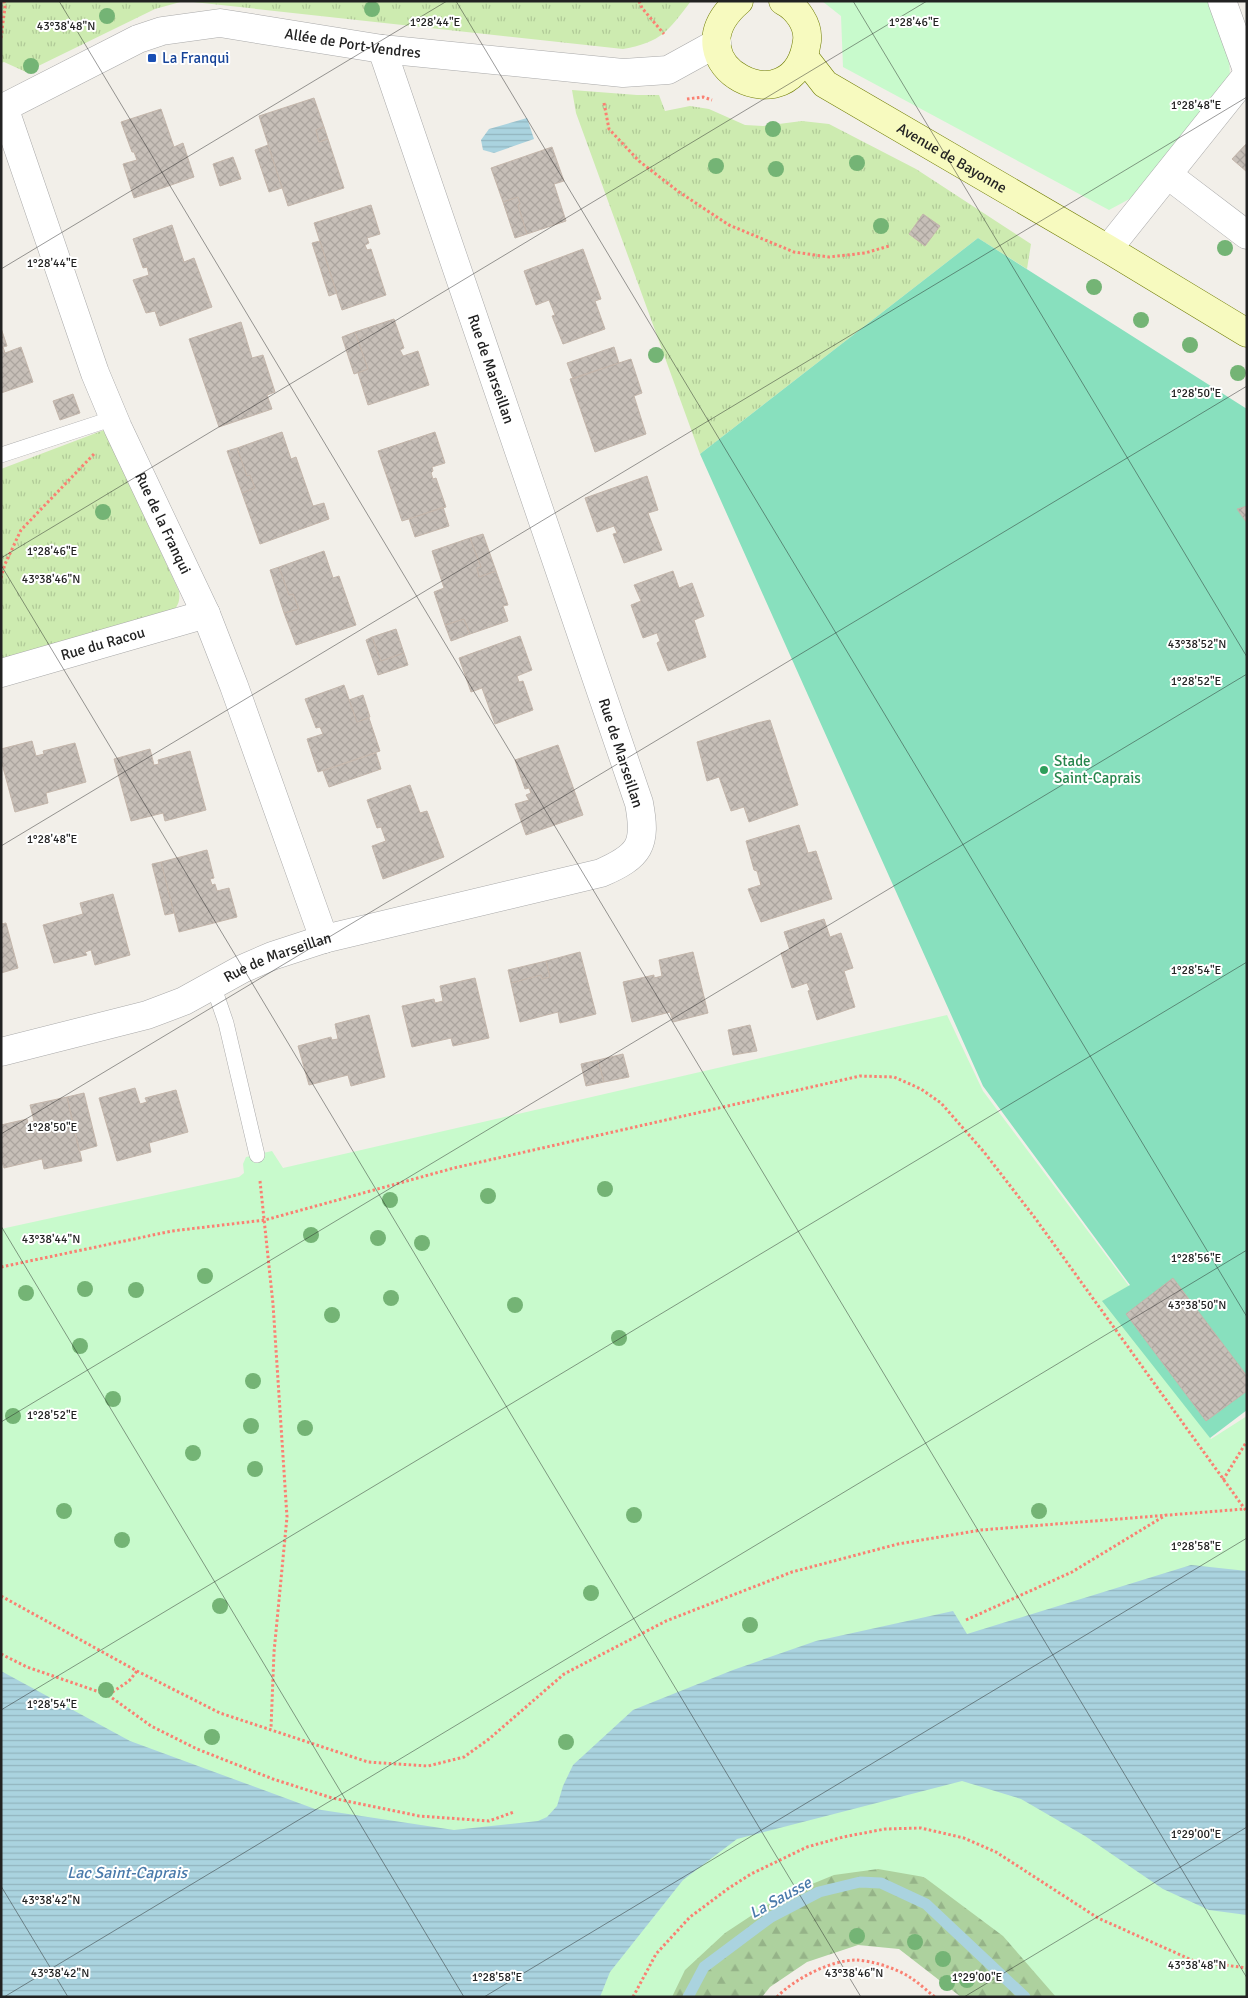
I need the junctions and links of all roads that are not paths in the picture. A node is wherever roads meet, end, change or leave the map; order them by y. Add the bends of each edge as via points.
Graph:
1 (739, 1) edge
2 (783, 1) edge
3 (1222, 1) edge
4 (717, 43) junction
5 (382, 50) junction
6 (804, 57) junction
7 (1247, 70) edge
8 (1247, 75) edge
9 (3, 108) edge
10 (1168, 175) junction
11 (1247, 235) edge
12 (1108, 249) junction
13 (1247, 333) edge
14 (116, 423) junction
15 (1, 455) edge
16 (206, 614) junction
17 (1, 673) edge
18 (324, 939) junction
19 (212, 985) junction
20 (1, 1052) edge
21 (257, 1155) road end

1 - 4 street via 719,26
2 - 6 street via 803,20 808,38
3 - 7 street
4 - 5 street, Allée de Port-Vendres via 668,70 623,73
4 - 6 street via 721,60 746,83 764,85 780,82 795,72
5 - 9 street, Allée de Port-Vendres via 220,23 162,31 138,39
5 - 18 street, Rue de Marseillan via 639,802 643,824 641,843 632,855 619,865 601,872
6 - 12 street, Avenue de Bayonne via 825,84
8 - 10 street
9 - 14 street, Rue de la Franqui via 95,373
10 - 11 street
10 - 12 street
12 - 13 street, Avenue de Bayonne
14 - 15 lane
14 - 16 street, Rue de la Franqui
16 - 17 street, Rue du Racou
16 - 18 street, Rue de la Franqui
18 - 19 street, Rue de Marseillan via 265,959
19 - 20 street, Rue de Marseillan via 184,1001 147,1015
19 - 21 lane via 226,1023

